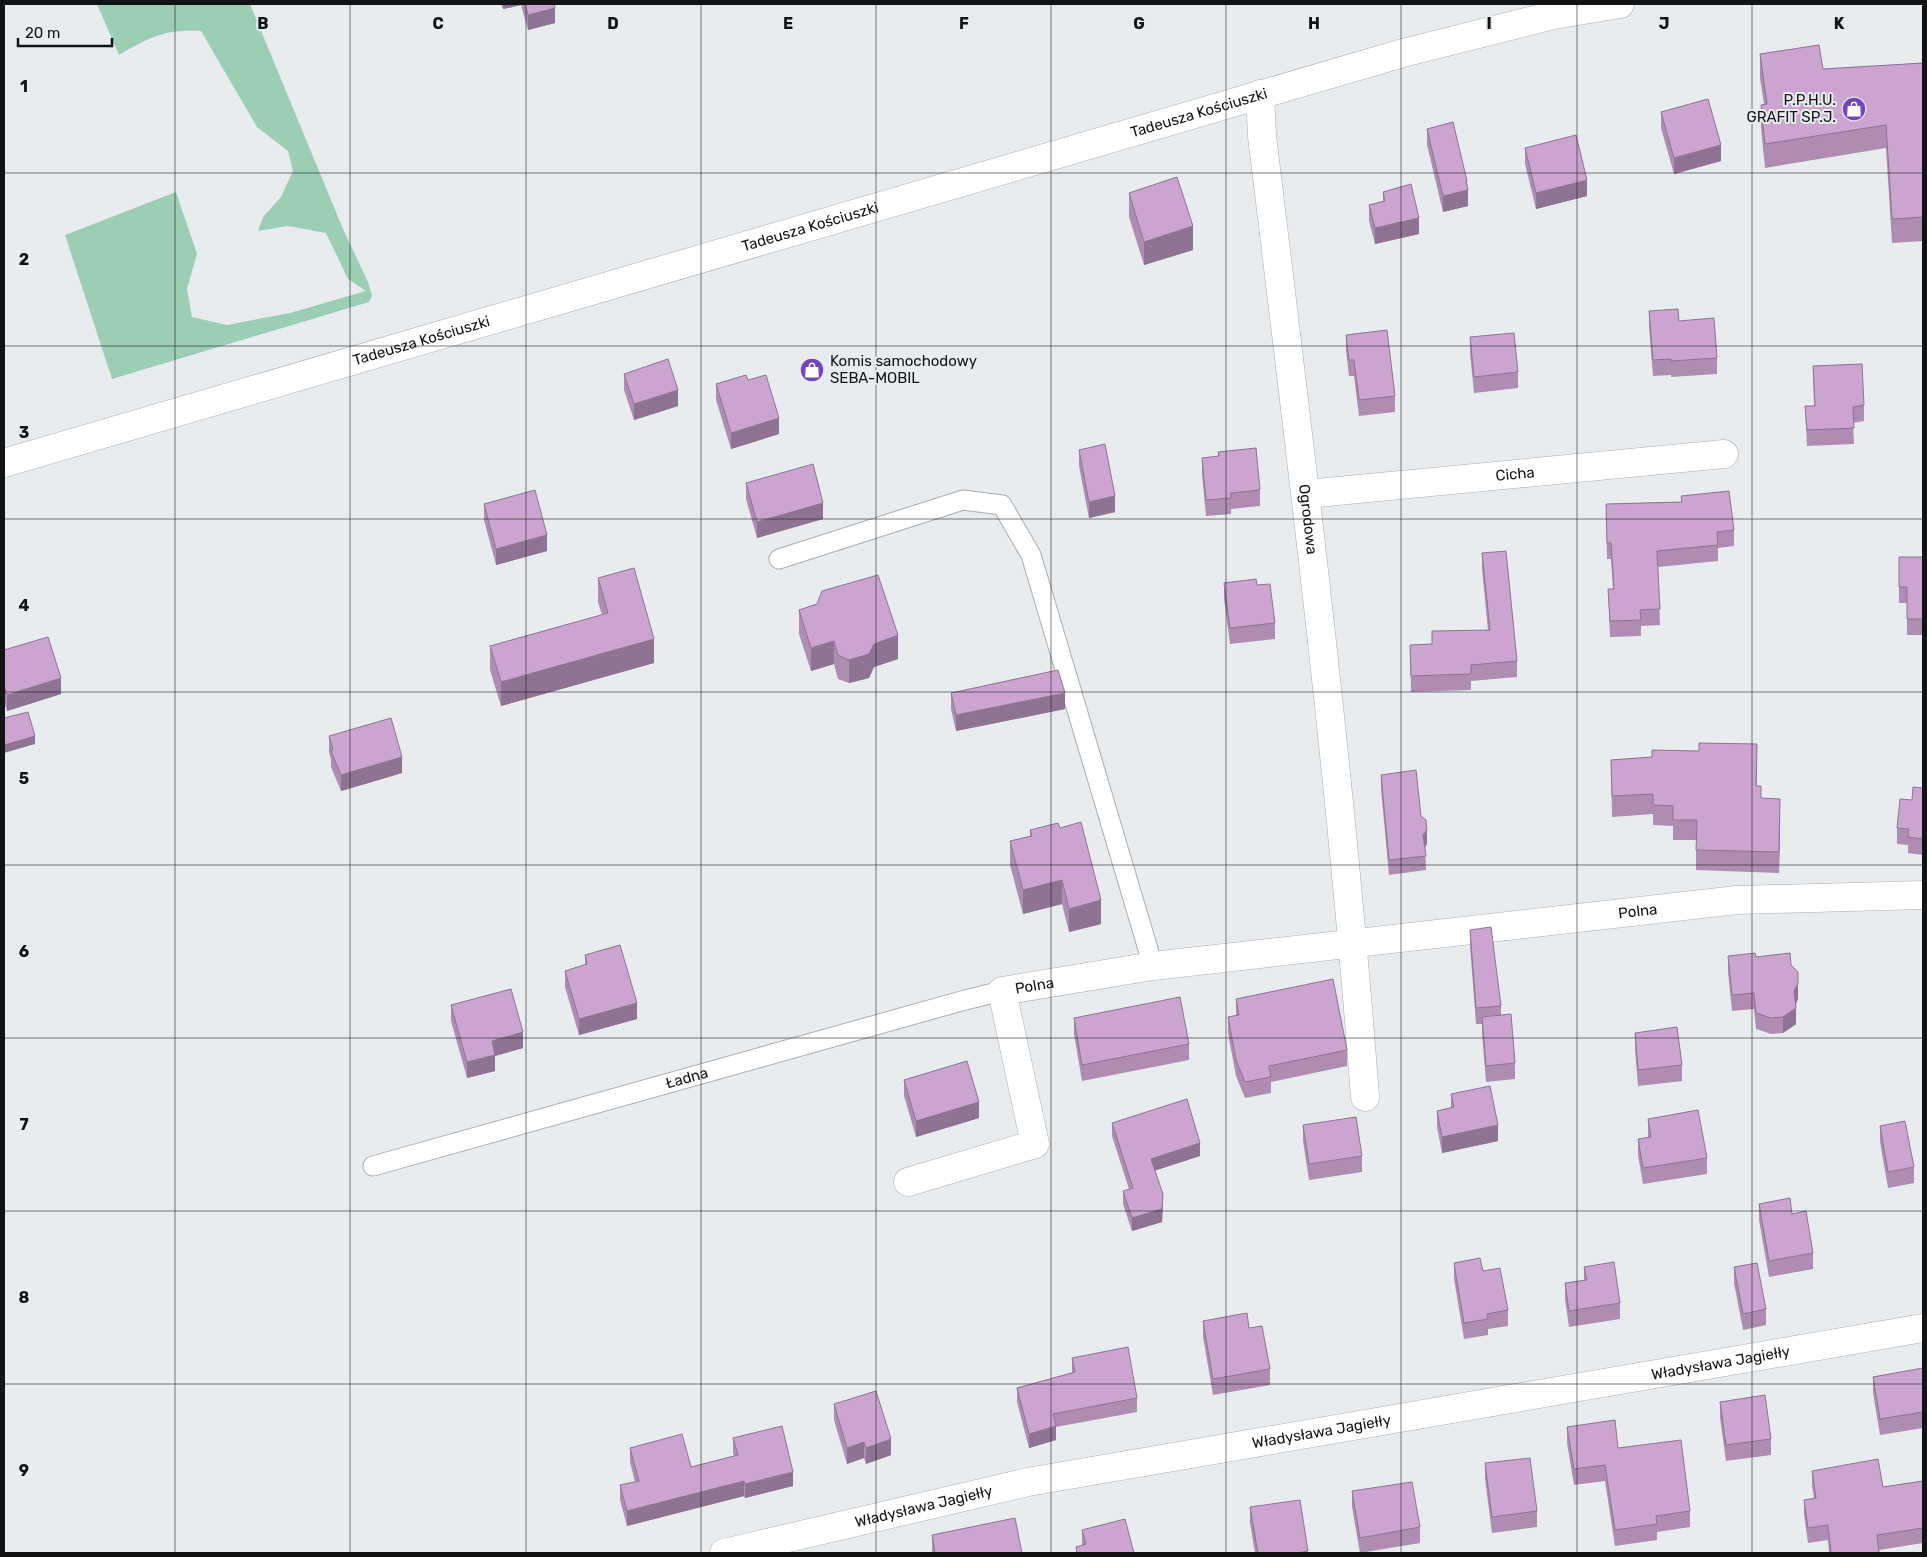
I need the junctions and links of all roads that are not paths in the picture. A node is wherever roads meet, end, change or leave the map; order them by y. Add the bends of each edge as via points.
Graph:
1 (1620, 4) edge
2 (1260, 94) junction
3 (1724, 454) dead end
4 (4, 463) edge
5 (1306, 494) junction
6 (779, 559) dead end
7 (1923, 895) edge
8 (1354, 944) junction
9 (1152, 966) junction
10 (1002, 992) junction
11 (1366, 1097) dead end
12 (373, 1166) dead end
13 (908, 1182) dead end
14 (1923, 1328) edge
15 (724, 1553) edge

1 - 2 street, Tadeusza Kościuszki via 1554,15 1476,34
2 - 4 street, Tadeusza Kościuszki
2 - 5 street, Ogrodowa via 1262,136
3 - 5 street, Cicha
5 - 8 street, Ogrodowa
6 - 9 lane via 963,500 1002,505 1031,555
7 - 8 street, Polna via 1737,900
8 - 9 street, Polna
8 - 11 street
9 - 10 street, Polna
10 - 12 lane, Ładna
10 - 13 street, Polna via 1035,1144
14 - 15 street, Władysława Jagiełły via 1028,1482

